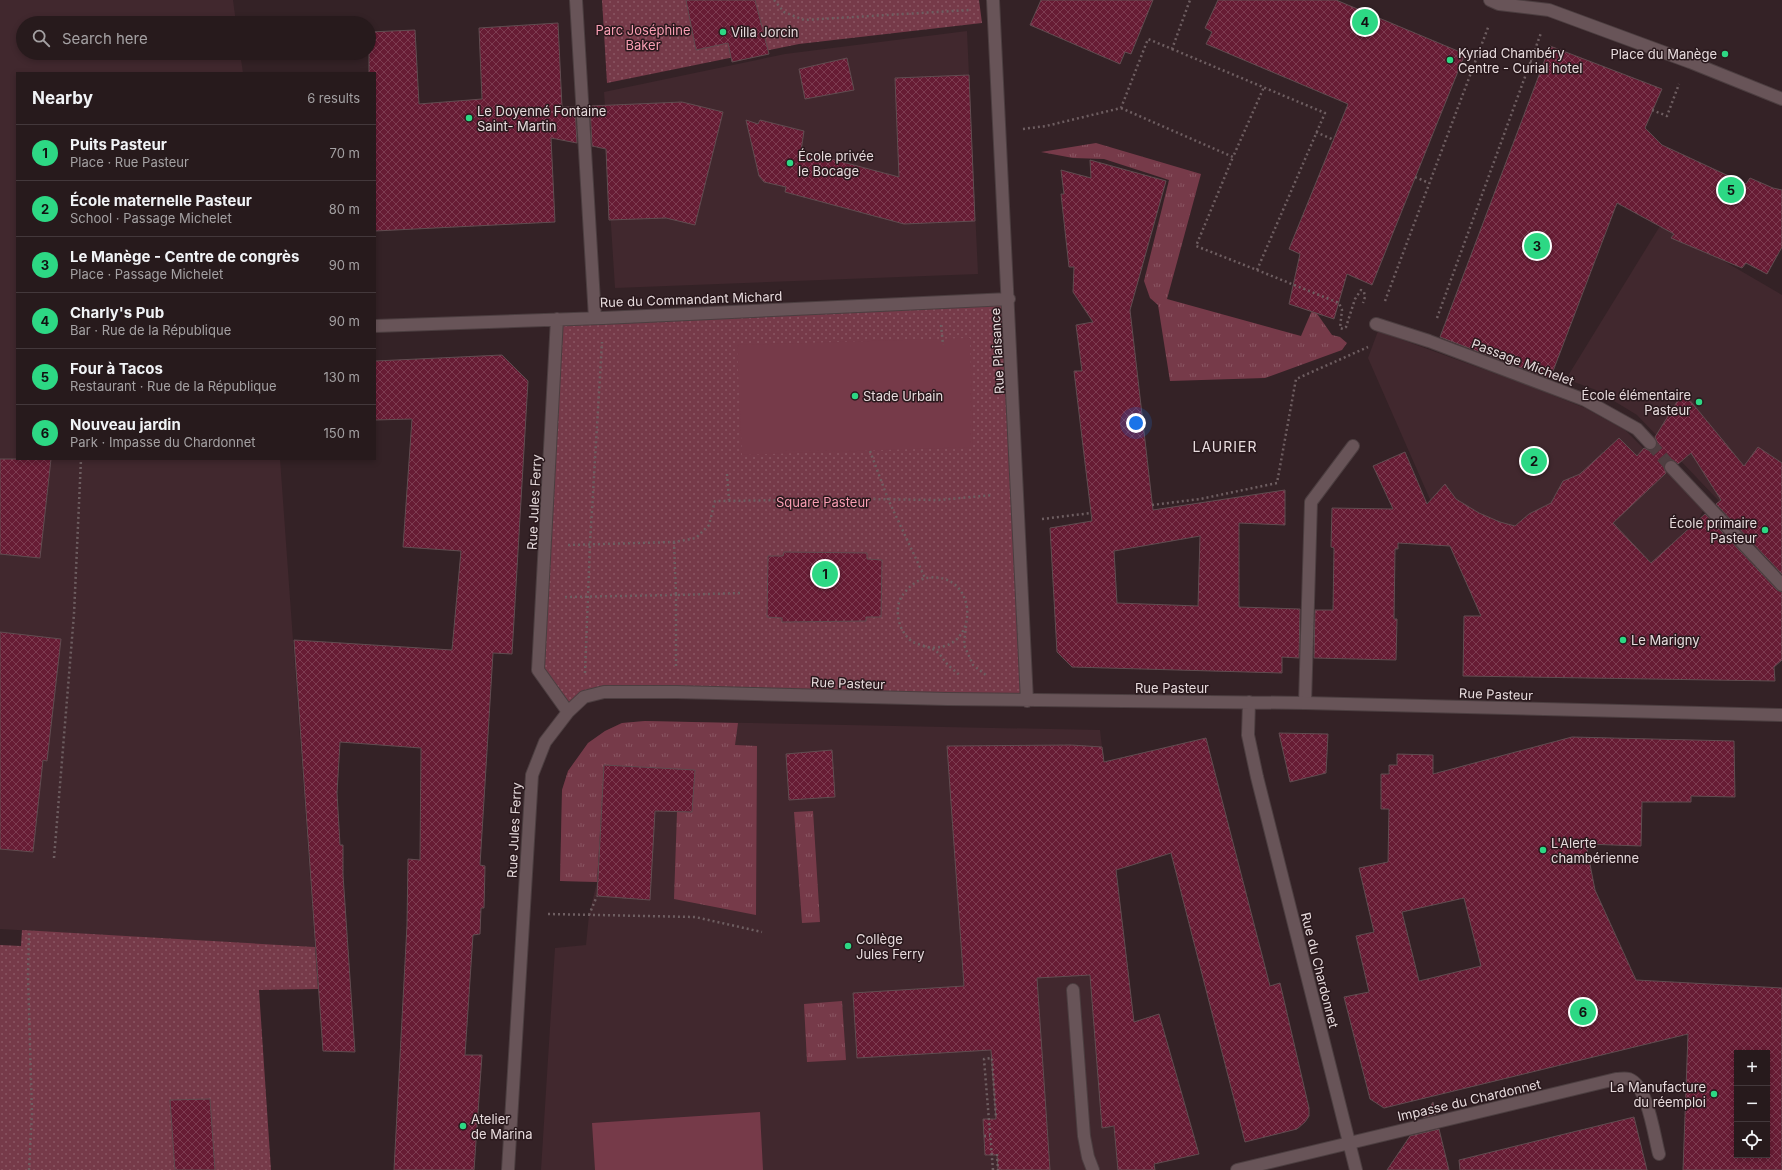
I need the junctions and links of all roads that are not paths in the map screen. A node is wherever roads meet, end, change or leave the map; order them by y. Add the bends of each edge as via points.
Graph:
1 (576, 0) edge
2 (1494, 2) edge
3 (994, 4) edge
4 (1782, 99) edge
5 (1009, 299) junction
6 (599, 318) junction
7 (557, 319) junction
8 (1376, 324) road end
9 (376, 326) edge
10 (1650, 443) tunnel mouth
11 (1353, 446) dead end
12 (1671, 468) tunnel mouth
13 (1782, 585) edge
14 (1027, 701) junction
15 (1249, 702) junction
16 (1305, 703) junction
17 (568, 712) junction
18 (1782, 716) edge
19 (1073, 990) dead end
20 (1349, 1142) junction
21 (1659, 1154) dead end
22 (508, 1170) edge
23 (1093, 1170) edge
24 (1237, 1170) edge
25 (1356, 1170) edge

1 - 6 street
2 - 4 street via 1549,10
3 - 5 street, Rue Plaisance via 998,132
5 - 6 street, Rue du Commandant Michard
5 - 14 street, Rue Plaisance
6 - 7 street, Rue du Commandant Michard
7 - 9 street, Rue du Commandant Michard
7 - 17 street, Rue Jules Ferry via 538,670
8 - 10 street, Passage Michelet via 1429,341 1585,400 1637,428
11 - 16 street via 1311,502
12 - 13 street
14 - 15 street, Rue Pasteur
14 - 17 street, Rue Pasteur via 604,692 584,698
15 - 16 street, Rue Pasteur
15 - 20 street, Rue du Chardonnet via 1248,735 1257,777
16 - 18 street, Rue Pasteur
17 - 22 street, Rue Jules Ferry via 545,742 532,775
19 - 23 street via 1084,1136
20 - 21 street, Impasse du Chardonnet via 1616,1079 1628,1079 1638,1086 1645,1099
20 - 24 street, Impasse du Chardonnet
20 - 25 street, Rue du Chardonnet

